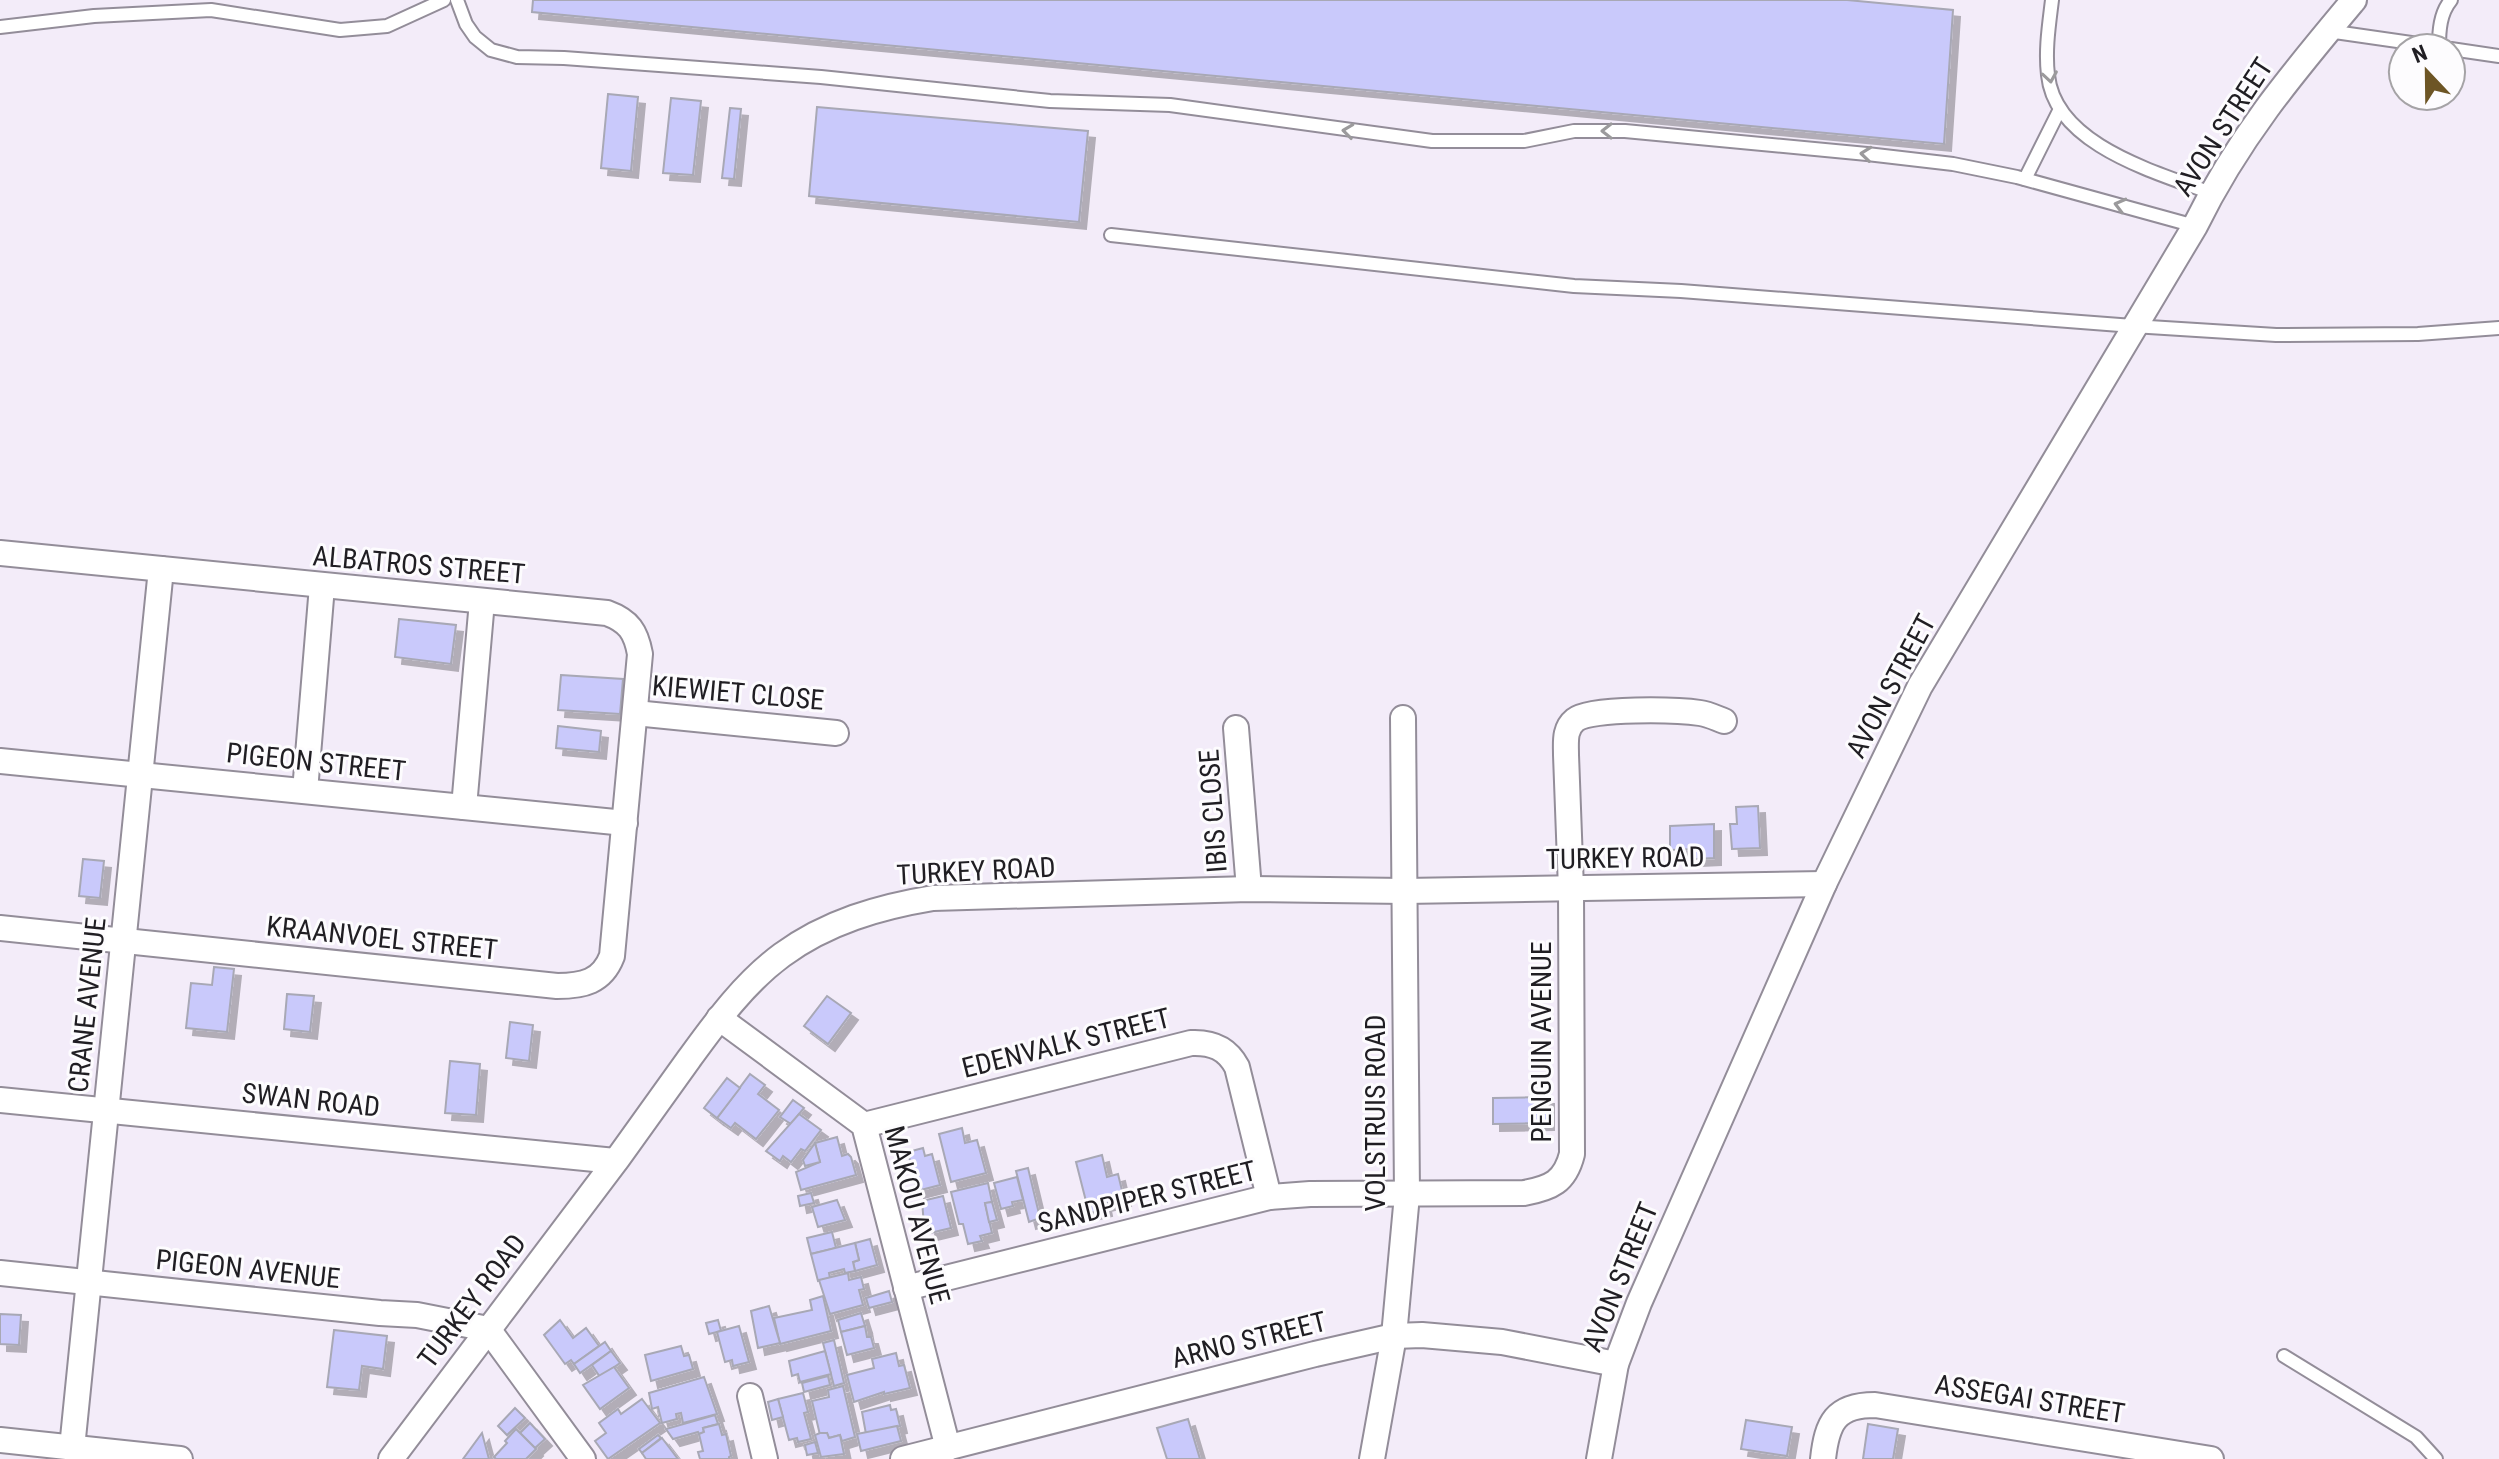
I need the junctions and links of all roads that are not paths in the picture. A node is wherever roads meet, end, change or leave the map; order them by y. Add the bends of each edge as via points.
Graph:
1 (444, 0) edge
2 (457, 0) edge
3 (2052, 0) edge
4 (2354, 0) edge
5 (2451, 0) edge
6 (0, 27) edge
7 (2328, 31) junction
8 (2441, 32) edge
9 (2387, 40) edge
10 (2467, 51) edge
11 (2499, 56) edge
12 (2060, 109) junction
13 (2025, 179) junction
14 (2211, 193) junction
15 (2195, 226) junction
16 (1111, 235) dead end
17 (2133, 326) junction
18 (2499, 328) edge
19 (0, 553) edge
20 (161, 569) junction
21 (322, 586) junction
22 (482, 601) junction
23 (635, 713) junction
24 (1403, 718) dead end
25 (1724, 721) dead end
26 (1236, 728) dead end
27 (836, 733) dead end
28 (0, 761) edge
29 (140, 775) junction
30 (305, 791) junction
31 (464, 807) junction
32 (625, 823) junction
33 (1824, 884) junction
34 (1249, 889) junction
35 (1571, 889) junction
36 (1405, 891) junction
37 (0, 928) edge
38 (123, 941) junction
39 (719, 1018) junction
40 (0, 1100) edge
41 (106, 1110) junction
42 (864, 1125) junction
43 (615, 1161) junction
44 (1407, 1195) junction
45 (1269, 1197) junction
46 (0, 1273) edge
47 (89, 1283) junction
48 (906, 1288) junction
49 (488, 1329) junction
50 (1394, 1336) junction
51 (2284, 1356) dead end
52 (1616, 1364) junction
53 (750, 1396) dead end
54 (0, 1440) edge
55 (72, 1448) junction
56 (948, 1448) junction
57 (180, 1459) edge
58 (391, 1459) edge
59 (583, 1459) edge
60 (765, 1459) edge
61 (903, 1459) edge
62 (1372, 1459) edge
63 (1599, 1459) edge
64 (1823, 1459) edge
65 (2211, 1459) edge
66 (2436, 1459) edge

1 - 6 lane via 387,26 340,30 211,10
13 -> 2 lane via 1953,164 1625,131 1574,131 1516,141 1432,141 1170,105 1050,101 821,77 517,57 491,50 475,37
3 -> 12 lane via 2048,77
4 - 7 street, AVON STREET
5 - 8 lane
7 - 9 lane
7 - 14 street, AVON STREET via 2255,122
10 - 11 lane
12 - 13 lane
12 - 14 lane via 2095,143
15 -> 13 lane
14 - 15 street, AVON STREET
15 - 17 street, AVON STREET
16 - 17 lane via 1574,286
17 - 18 lane via 2276,335
17 - 33 street, AVON STREET via 1920,686
19 - 20 street, ALBATROS STREET
20 - 21 street, ALBATROS STREET
20 - 29 street, CRANE AVENUE
21 - 22 street, ALBATROS STREET
21 - 30 street
22 - 23 street, ALBATROS STREET via 619,617 637,636 640,654
22 - 31 street
23 - 27 street, KIEWIET CLOSE
23 - 32 street, ALBATROS STREET
24 - 36 street, VOLSTRUIS ROAD
25 - 35 street, PENGUIN AVENUE via 1678,711 1576,719 1566,736
26 - 34 street, IBIS CLOSE
28 - 29 street, PIGEON STREET
29 - 30 street, PIGEON STREET
29 - 38 street, CRANE AVENUE
30 - 31 street, PIGEON STREET
31 - 32 street, PIGEON STREET
32 - 38 street, KRAANVOEL STREET via 612,956 589,984 557,986
33 - 35 street, TURKEY ROAD
33 - 52 street, AVON STREET
34 - 36 street, TURKEY ROAD
34 - 39 street, TURKEY ROAD via 933,898 894,904 837,923 783,954
35 - 36 street, TURKEY ROAD
35 - 44 street, PENGUIN AVENUE via 1568,1168 1550,1187 1524,1193
36 - 44 street, VOLSTRUIS ROAD
37 - 38 street, KRAANVOEL STREET
38 - 41 street, CRANE AVENUE
39 - 42 street, MAKOU AVENUE
39 - 43 street, TURKEY ROAD
40 - 41 street, SWAN ROAD
41 - 43 street, SWAN ROAD
41 - 47 street, CRANE AVENUE
42 - 45 street, EDENVALK STREET via 1204,1042 1224,1050 1237,1067
42 - 48 street, MAKOU AVENUE
43 - 49 street, TURKEY ROAD
44 - 45 street, SANDPIPER STREET
44 - 50 street, VOLSTRUIS ROAD
45 - 48 street, SANDPIPER STREET
46 - 47 street, PIGEON AVENUE
47 - 49 street, PIGEON AVENUE via 417,1315
47 - 55 street, CRANE AVENUE
48 - 56 street, MAKOU AVENUE
49 - 58 street, TURKEY ROAD
49 - 59 street
50 - 52 street, ARNO STREET via 1502,1342
50 - 56 street, ARNO STREET
50 - 62 street, VOLSTRUIS ROAD
51 - 66 lane via 2416,1437
52 - 63 street, AVON STREET
53 - 60 street
54 - 55 street
55 - 57 street
56 - 61 street, ARNO STREET
64 - 65 street, ASSEGAI STREET via 1828,1429 1841,1413 1875,1405

